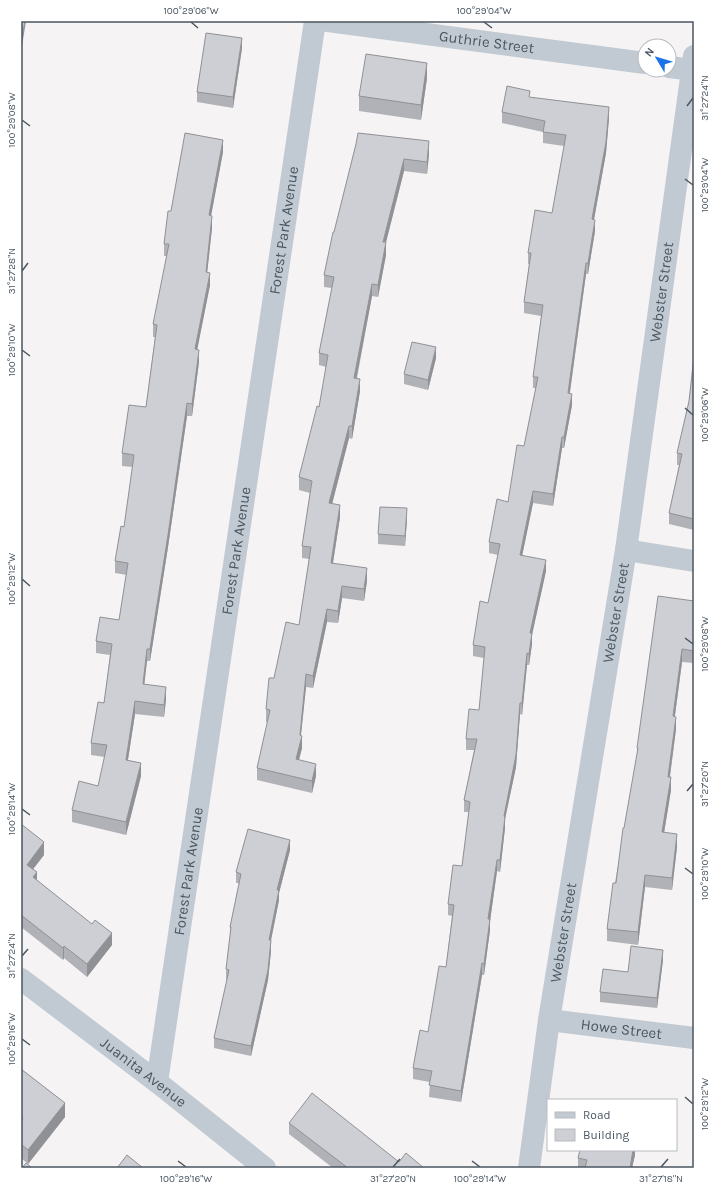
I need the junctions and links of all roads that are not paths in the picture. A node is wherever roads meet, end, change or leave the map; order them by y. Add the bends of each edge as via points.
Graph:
1 (315, 21) edge
2 (328, 21) edge
3 (637, 63) edge
4 (693, 65) edge
5 (677, 66) edge
6 (626, 550) junction
7 (694, 561) edge
8 (21, 979) edge
9 (549, 1020) junction
10 (694, 1038) edge
11 (157, 1082) junction
12 (265, 1168) edge
13 (529, 1168) edge

1 - 11 street, Forest Park Avenue
2 - 3 street, Guthrie Street
4 - 5 street
4 - 6 street, Webster Street
6 - 7 street
6 - 9 street, Webster Street
8 - 11 street, Juanita Avenue
9 - 10 street, Howe Street
9 - 13 street, Webster Street
11 - 12 street, Juanita Avenue

